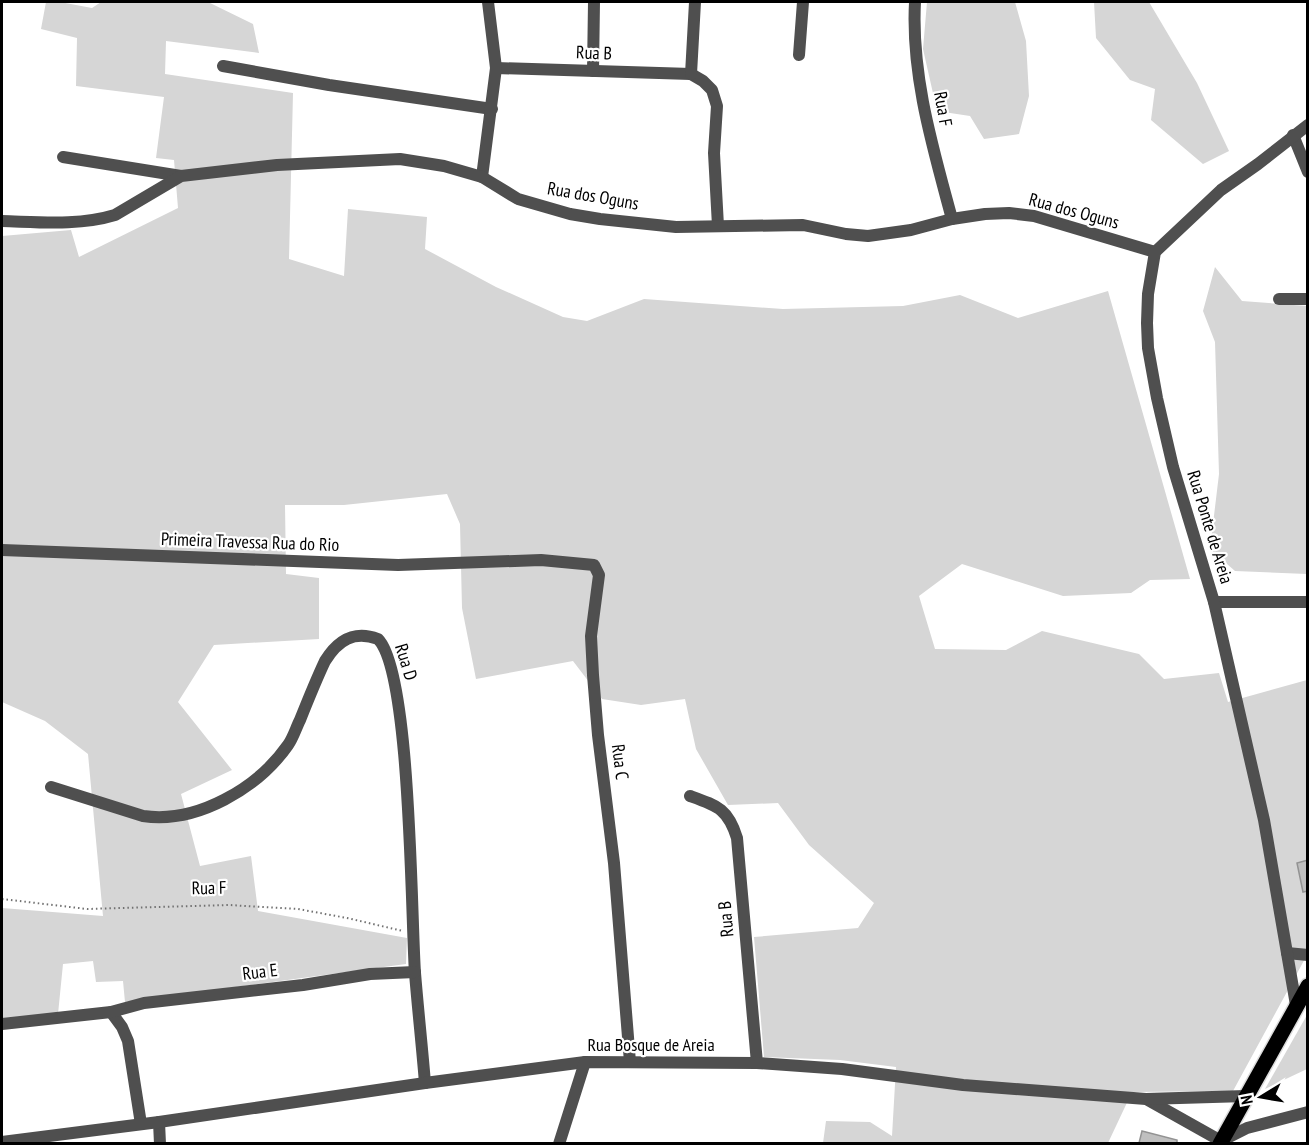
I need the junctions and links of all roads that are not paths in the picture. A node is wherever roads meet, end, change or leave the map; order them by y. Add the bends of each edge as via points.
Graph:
1 (488, 2) edge
2 (594, 2) edge
3 (695, 2) edge
4 (803, 2) edge
5 (915, 2) edge
6 (799, 55) dead end
7 (223, 66) dead end
8 (496, 68) junction
9 (593, 71) junction
10 (691, 74) junction
11 (492, 109) junction
12 (1308, 125) edge
13 (1293, 135) junction
14 (63, 157) dead end
15 (1308, 172) edge
16 (181, 176) junction
17 (482, 177) junction
18 (952, 219) junction
19 (2, 220) edge
20 (718, 226) junction
21 (1155, 252) junction
22 (1279, 299) dead end
23 (1308, 299) edge
24 (2, 550) edge
25 (498, 562) joint
26 (1214, 602) junction
27 (1308, 602) edge
28 (51, 787) dead end
29 (690, 796) dead end
30 (1287, 953) junction
31 (1308, 955) edge
32 (415, 972) junction
33 (1308, 986) edge
34 (1296, 1005) junction
35 (111, 1012) junction
36 (2, 1024) edge
37 (585, 1062) junction
38 (630, 1062) junction
39 (757, 1063) junction
40 (426, 1083) junction
41 (1246, 1096) junction
42 (1146, 1099) junction
43 (1308, 1112) edge
44 (159, 1122) junction
45 (141, 1124) junction
46 (2, 1142) edge
47 (1220, 1142) edge
48 (160, 1143) edge
49 (559, 1143) edge

1 - 8 street
2 - 9 street
3 - 10 street
4 - 6 street
5 - 18 street, Rua F via 916,53 927,129
7 - 11 street
8 - 9 street, Rua B
8 - 11 street
9 - 10 street, Rua B
10 - 20 street via 712,90 717,106 714,153
11 - 17 street
12 - 13 street
13 - 15 street
13 - 21 street via 1221,190
14 - 16 street
16 - 17 street, Rua dos Oguns via 277,165 400,159
16 - 19 street, Rua dos Oguns via 105,218
17 - 20 street, Rua dos Oguns via 518,199 570,214 676,226
18 - 20 street, Rua dos Oguns via 890,235 868,236 803,225
18 - 21 street, Rua dos Oguns via 997,214 1034,216
21 - 26 street, Rua Ponte de Areia via 1147,322 1156,398
22 - 23 street
24 - 25 street, Primeira Travessa Rua do Rio via 398,565
25 - 38 street, Rua C via 587,563 598,571 591,646
26 - 27 street
26 - 30 street, Rua Ponte de Areia via 1264,819
28 - 32 street, Rua D via 158,818 189,814 229,797 262,774 289,744 331,651 352,636 378,639 387,652 402,719
29 - 39 street, Rua B via 728,815 737,838
30 - 31 street
30 - 34 street, Rua Ponte de Areia
32 - 35 street, Rua E via 370,974 144,1003
32 - 40 street, Rua D
33 - 34 main road
34 - 41 main road
35 - 36 street, Rua E
35 - 45 street via 128,1041
37 - 38 street, Rua Bosque de Areia
37 - 40 street, Rua Bosque de Areia
37 - 49 street
38 - 39 street, Rua Bosque de Areia
39 - 42 street, Rua Bosque de Areia
40 - 44 street, Rua Bosque de Areia
41 - 42 street, Rua Bosque de Areia
41 - 47 main road
42 - 47 street, Rua Bosque de Areia
43 - 47 street via 1247,1128
44 - 45 street, Rua Bosque de Areia
44 - 48 street
45 - 46 street, Rua Bosque de Areia

